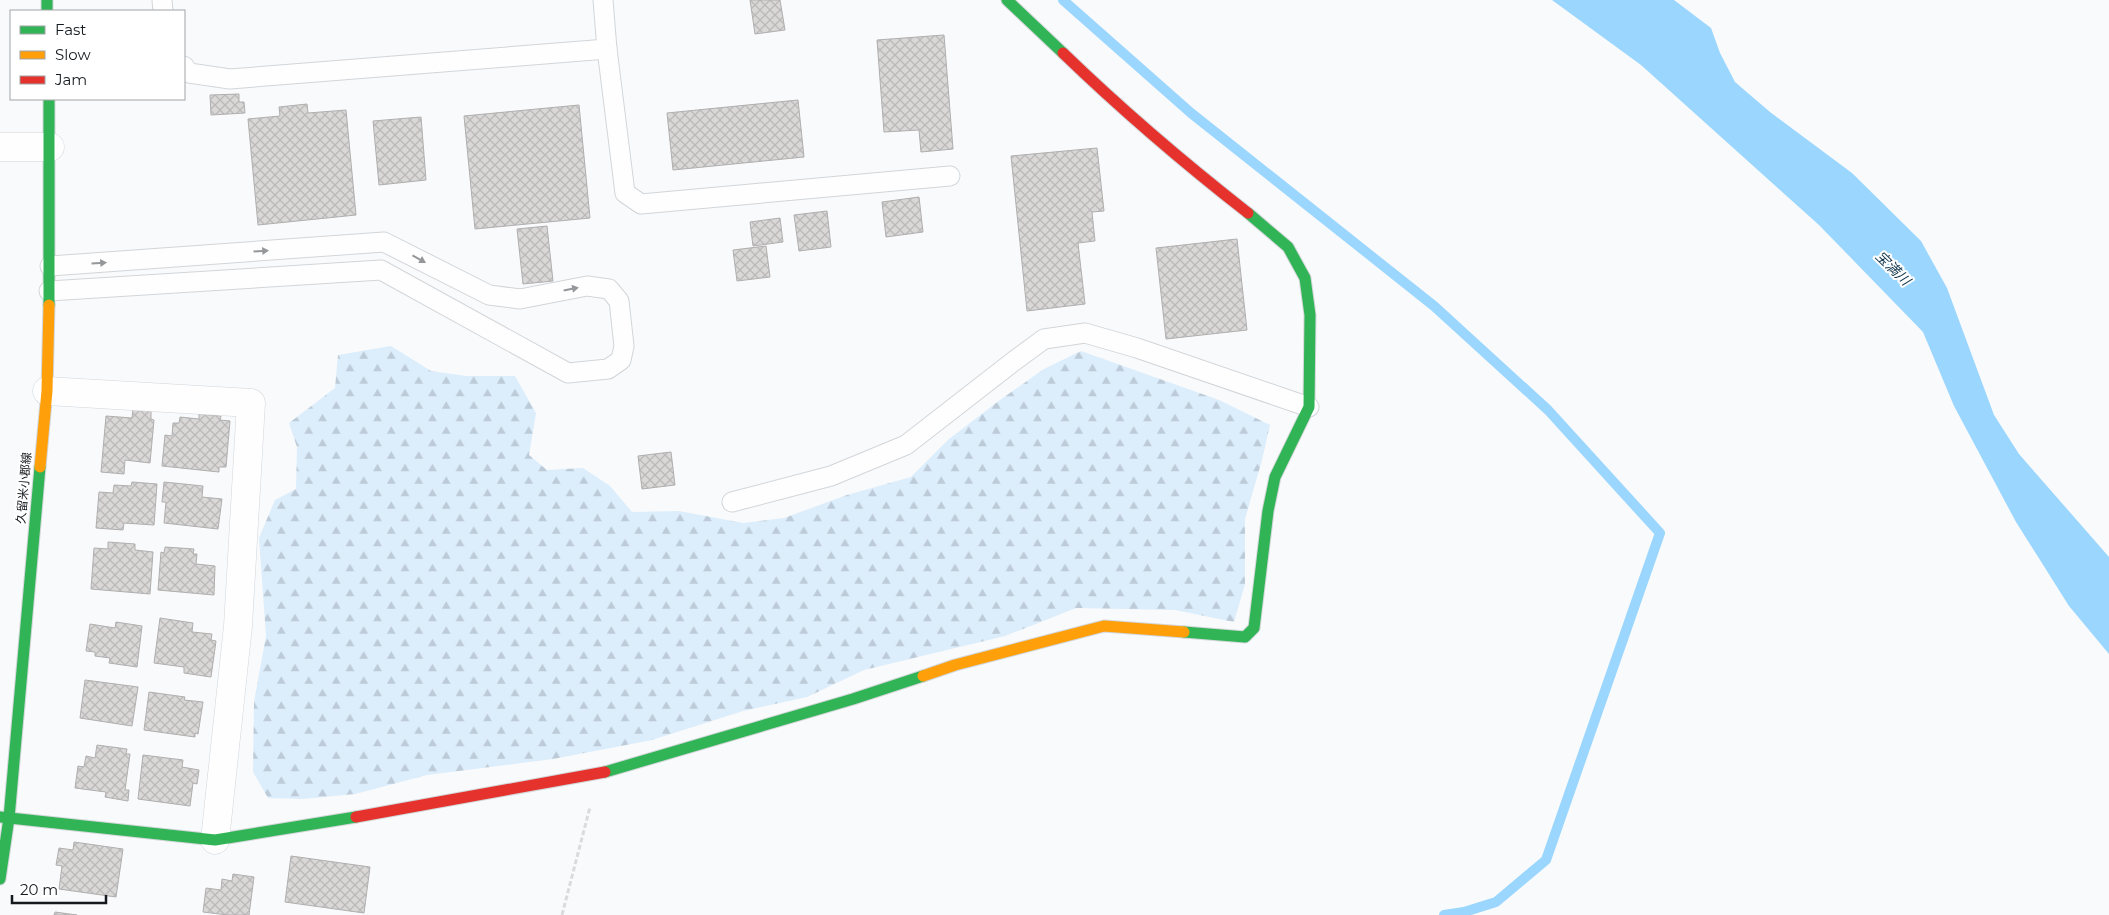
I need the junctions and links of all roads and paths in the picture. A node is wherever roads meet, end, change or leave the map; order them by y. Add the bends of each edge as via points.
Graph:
1 (603, 0) edge
2 (1007, 0) edge
3 (607, 49) junction
4 (185, 67) edge
5 (49, 100) edge
6 (0, 147) edge
7 (50, 147) junction
8 (950, 176) dead end
9 (50, 266) junction
10 (49, 291) junction
11 (47, 391) junction
12 (1309, 407) junction
13 (732, 502) dead end
14 (598, 774) junction
15 (4, 818) edge
16 (215, 840) junction
17 (0, 879) edge
18 (562, 915) edge

1 - 3 lane
2 - 12 street via 1114,102 1288,247 1305,278 1310,315
3 - 4 lane via 230,79 190,73
3 - 8 lane via 625,193 641,204
5 - 7 street, 久留米小郡線
6 - 7 street
7 - 9 street, 久留米小郡線
9 - 10 street, 久留米小郡線
9 -> 10 lane via 384,242 489,295 520,299 587,286 609,288 619,301 624,346 622,360 608,369 568,373 381,270
10 - 11 street, 久留米小郡線
11 - 15 street, 久留米小郡線
11 - 16 street via 251,403 238,626
12 - 13 lane via 1085,333 1044,339 906,446 831,476
12 - 14 street via 1275,477 1254,628 1245,637 1104,626 955,665 853,699
14 - 16 street via 280,832
14 - 18 path
15 - 16 street
15 - 17 street, 久留米小郡線

